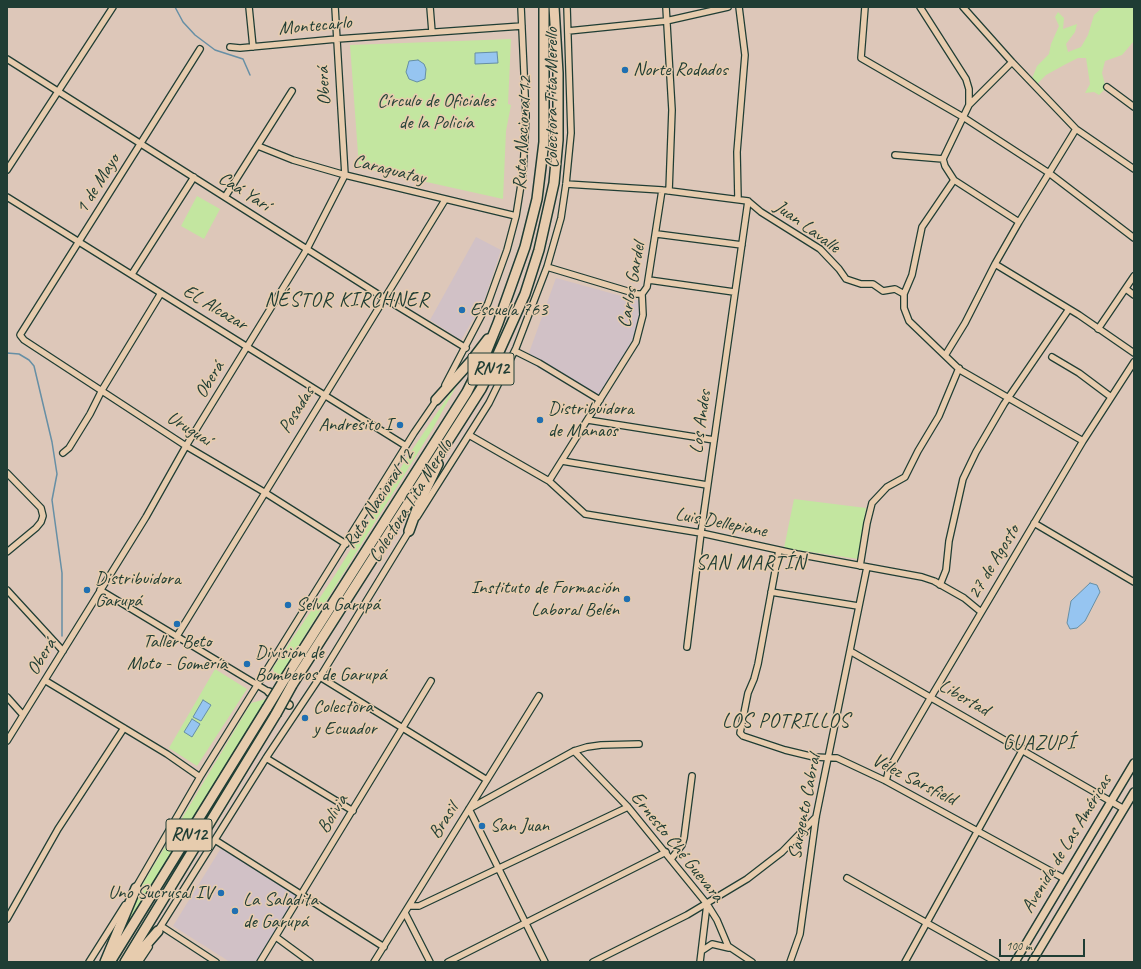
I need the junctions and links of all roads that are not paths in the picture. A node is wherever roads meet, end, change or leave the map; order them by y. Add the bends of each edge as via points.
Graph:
1 (113, 7) edge
2 (249, 7) edge
3 (335, 7) edge
4 (430, 7) edge
5 (521, 7) edge
6 (544, 7) edge
7 (554, 7) edge
8 (559, 7) edge
9 (567, 7) edge
10 (666, 7) edge
11 (728, 7) edge
12 (739, 7) edge
13 (865, 7) edge
14 (920, 7) edge
15 (963, 7) edge
16 (666, 21) junction
17 (522, 26) junction
18 (568, 31) junction
19 (432, 32) junction
20 (337, 39) junction
21 (557, 40) junction
22 (230, 47) dead end
23 (253, 47) junction
24 (200, 48) dead end
25 (7, 59) edge
26 (1012, 62) junction
27 (1106, 87) dead end
28 (292, 91) dead end
29 (58, 92) junction
30 (969, 106) junction
31 (1134, 107) edge
32 (963, 117) junction
33 (1076, 129) junction
34 (141, 144) junction
35 (258, 146) junction
36 (895, 156) dead end
37 (943, 159) junction
38 (1134, 169) edge
39 (7, 170) edge
40 (1049, 173) junction
41 (344, 175) junction
42 (194, 177) junction
43 (954, 180) junction
44 (566, 184) junction
45 (662, 190) junction
46 (670, 191) junction
47 (7, 197) edge
48 (225, 197) junction
49 (738, 199) junction
50 (445, 200) junction
51 (748, 201) junction
52 (516, 216) junction
53 (1019, 222) junction
54 (657, 234) junction
55 (1134, 238) edge
56 (78, 242) junction
57 (742, 245) junction
58 (307, 250) junction
59 (995, 264) junction
60 (547, 268) junction
61 (132, 274) junction
62 (1134, 276) edge
63 (649, 280) junction
64 (1126, 289) junction
65 (734, 292) junction
66 (161, 293) junction
67 (642, 294) junction
68 (904, 294) junction
69 (1134, 295) edge
70 (384, 298) junction
71 (1069, 309) junction
72 (498, 323) junction
73 (1098, 329) junction
74 (20, 335) joint
75 (248, 346) junction
76 (466, 348) junction
77 (515, 351) junction
78 (1134, 353) edge
79 (946, 354) junction
80 (1052, 357) dead end
81 (1134, 362) edge
82 (958, 368) junction
83 (102, 390) junction
84 (325, 394) junction
85 (1010, 397) junction
86 (1111, 397) junction
87 (436, 400) junction
88 (600, 400) junction
89 (588, 420) junction
90 (456, 426) junction
91 (469, 435) junction
92 (714, 440) junction
93 (1083, 441) junction
94 (186, 446) junction
95 (406, 446) junction
96 (63, 453) dead end
97 (562, 461) junction
98 (7, 474) edge
99 (549, 481) junction
100 (707, 485) junction
101 (264, 492) junction
102 (1034, 523) junction
103 (409, 531) junction
104 (701, 533) junction
105 (346, 544) junction
106 (779, 550) junction
107 (7, 552) edge
108 (860, 566) junction
109 (866, 567) junction
110 (1134, 582) edge
111 (940, 585) junction
112 (7, 590) edge
113 (100, 590) junction
114 (771, 592) junction
115 (858, 606) junction
116 (981, 612) junction
117 (177, 636) junction
118 (687, 647) dead end
119 (63, 651) junction
120 (850, 651) junction
121 (320, 678) junction
122 (46, 681) junction
123 (431, 681) dead end
124 (257, 686) junction
125 (269, 692) joint
126 (539, 696) dead end
127 (7, 697) edge
128 (931, 697) junction
129 (289, 705) joint
130 (298, 711) junction
131 (23, 715) junction
132 (403, 727) junction
133 (124, 728) junction
134 (7, 741) edge
135 (640, 744) dead end
136 (1023, 749) junction
137 (574, 751) junction
138 (830, 757) junction
139 (266, 758) junction
140 (1134, 763) edge
141 (692, 776) dead end
142 (200, 777) junction
143 (488, 780) junction
144 (886, 781) junction
145 (1134, 792) edge
146 (1111, 801) junction
147 (628, 807) junction
148 (469, 809) junction
149 (1124, 809) junction
150 (353, 811) junction
151 (816, 817) junction
152 (978, 830) junction
153 (215, 840) junction
154 (666, 852) junction
155 (671, 859) junction
156 (499, 868) junction
157 (847, 878) dead end
158 (1065, 879) junction
159 (136, 888) junction
160 (301, 895) junction
161 (707, 904) junction
162 (409, 906) junction
163 (405, 913) junction
164 (7, 919) edge
165 (526, 923) junction
166 (927, 923) junction
167 (160, 929) junction
168 (276, 937) junction
169 (384, 947) junction
170 (729, 948) junction
171 (702, 950) junction
172 (89, 962) edge
173 (105, 962) edge
174 (110, 962) edge
175 (125, 962) edge
176 (131, 962) edge
177 (140, 962) edge
178 (216, 962) edge
179 (260, 962) edge
180 (310, 962) edge
181 (374, 962) edge
182 (430, 962) edge
183 (448, 962) edge
184 (545, 962) edge
185 (594, 962) edge
186 (700, 962) edge
187 (752, 962) edge
188 (790, 962) edge
189 (905, 962) edge
190 (996, 962) edge
191 (1015, 962) edge
192 (1032, 962) edge

1 - 29 street
2 - 23 street
3 - 20 street, Oberá
4 - 19 street
5 - 17 street
6 - 72 highway, Ruta Nacional 12 / RN12 via 544,142 537,199 525,248
7 - 21 highway, Ruta Nacional 12 / RN12
8 - 21 highway
9 - 18 street, Colectora Tita Merello
10 - 16 street
11 - 16 street
12 - 49 street via 745,56 737,152
13 - 32 street via 861,58
14 - 30 street via 966,80
15 - 26 street
16 - 18 street
16 - 46 street via 672,110
17 - 19 street, Montecarlo
17 - 52 street via 526,116 523,172
18 - 44 street, Colectora Tita Merello via 571,134
19 - 20 street, Montecarlo
20 - 23 street, Montecarlo
20 - 41 street, Oberá
21 - 90 highway, Ruta Nacional 12 / RN12 via 558,140 554,183 539,250 525,294 494,363 481,389
22 - 23 street, Montecarlo
24 - 34 street, 1 de Mayo
25 - 29 street, Caá Yarí
26 - 30 street
26 - 33 street
27 - 31 street
28 - 35 street
29 - 34 street, Caá Yarí
29 - 39 street
30 - 32 street
32 - 37 street
32 - 40 street
33 - 38 street
33 - 40 street
34 - 42 street, Caá Yarí
34 - 56 street, 1 de Mayo
35 - 41 street, Caraguatay via 293,160
35 - 48 street
36 - 37 street
37 - 43 street
40 - 53 street
40 - 55 street
41 - 50 street, Caraguatay
41 - 58 street, Oberá
42 - 48 street, Caá Yarí
42 - 61 street
43 - 53 street
43 - 68 street via 922,227 912,275
44 - 45 street, Juan Lavalle
44 - 60 street, Colectora Tita Merello via 561,218
45 - 46 street, Juan Lavalle
45 - 54 street, Carlos Gardel
46 - 49 street, Juan Lavalle
47 - 56 street, EL Alcazar
48 - 58 street, Caá Yarí
49 - 51 street, Juan Lavalle
50 - 52 street, Caraguatay
50 - 70 street, Posadas
51 - 57 street, Los Andes
51 - 68 street, Juan Lavalle via 820,250 840,269 846,279 861,284 873,284 883,291 895,289
52 - 76 street via 490,298
53 - 59 street
54 - 57 street
54 - 63 street, Carlos Gardel
56 - 61 street, EL Alcazar
56 - 74 street, 1 de Mayo
57 - 65 street, Los Andes
58 - 70 street, Caá Yarí
58 - 75 street, Oberá
59 - 71 street
59 - 79 street
60 - 67 street
60 - 77 street, Colectora Tita Merello
61 - 66 street, EL Alcazar
62 - 64 street
63 - 65 street
63 - 67 street, Carlos Gardel
64 - 69 street
64 - 73 street
65 - 92 street, Los Andes
66 - 75 street, EL Alcazar
66 - 83 street
67 - 88 street, Carlos Gardel via 643,315 636,342
68 - 79 street via 904,308 910,321
70 - 76 street, Caá Yarí
70 - 84 street, Posadas
71 - 73 street
71 - 85 street
72 - 87 highway via 472,360
72 - 174 highway, Ruta Nacional 12 / RN12, bridge via 467,392 284,680
73 - 78 street
74 - 83 street, Uruguaí
75 - 84 street, EL Alcazar
75 - 94 street, Oberá
76 - 87 street
77 - 88 street
77 - 91 street, Colectora Tita Merello
79 - 82 street
80 - 86 street
81 - 86 street, 27 de Agosto
82 - 85 street
82 - 108 street via 939,416 905,477 887,487 872,503
83 - 94 street, Uruguaí
83 - 96 street via 69,448
84 - 95 street, EL Alcazar
84 - 101 street, Posadas
85 - 93 street
85 - 111 street via 976,452 963,479 949,541 946,570
86 - 93 street, 27 de Agosto
87 - 95 street
88 - 89 street, Carlos Gardel
89 - 92 street
89 - 97 street, Carlos Gardel
90 - 103 highway
90 - 175 highway, Ruta Nacional 12 / RN12, bridge via 292,685
91 - 99 street, Luis Dellepiane
91 - 103 street, Colectora Tita Merello
92 - 100 street, Los Andes
93 - 102 street, 27 de Agosto
94 - 101 street, Uruguaí
94 - 113 street, Oberá via 146,517
95 - 105 street
97 - 99 street, Carlos Gardel
97 - 100 street
98 - 107 street via 42,508 43,516 41,522
99 - 104 street, Luis Dellepiane via 585,514
100 - 104 street, Los Andes
101 - 105 street, Uruguaí
101 - 117 street, Posadas
102 - 110 street
102 - 116 street, 27 de Agosto
103 - 121 street, Colectora Tita Merello
104 - 106 street, Luis Dellepiane
104 - 118 street, Los Andes
105 - 124 street
106 - 108 street, Luis Dellepiane
106 - 114 street
108 - 109 street, Luis Dellepiane
109 - 111 street, Luis Dellepiane via 922,577
109 - 115 street, Sargento Cabral
111 - 116 street, Luis Dellepiane via 964,598
112 - 119 street
113 - 117 street
113 - 119 street, Oberá
114 - 115 street
114 - 138 street, Vélez Sarsfield via 758,664 748,692 740,733 785,750 814,757
115 - 120 street, Sargento Cabral
116 - 128 street, 27 de Agosto
117 - 124 street
119 - 122 street, Oberá
120 - 128 street, Libertad
120 - 138 street, Sargento Cabral
121 - 130 street, Colectora Tita Merello
121 - 132 street
122 - 131 street, Oberá
122 - 133 street
123 - 132 street, Bolivia
124 - 125 street
124 - 142 street
125 - 129 main road
126 - 143 street, Brasil
127 - 131 street
128 - 136 street, Libertad
128 - 144 street, 27 de Agosto via 889,769
129 - 130 street
130 - 139 street, Colectora Tita Merello
131 - 134 street, Oberá
132 - 143 street
132 - 150 street, Bolivia
133 - 142 street
133 - 164 street via 58,829
135 - 137 street via 587,746
136 - 146 street, Libertad
136 - 152 street
137 - 147 street, Ernesto Ché Guevara
137 - 148 street
138 - 144 street, Vélez Sarsfield
138 - 151 street, Sargento Cabral
139 - 150 street
139 - 153 street, Colectora Tita Merello
140 - 146 main road, Avenida de Las Américas
141 - 155 street via 684,838
142 - 159 street
143 - 148 street, Brasil
144 - 152 street, Vélez Sarsfield
145 - 149 main road, Avenida de Las Américas
146 - 149 street, Libertad
146 - 158 main road, Avenida de Las Américas
147 - 154 street, Ernesto Ché Guevara
147 - 156 street
148 - 156 street
148 - 162 street, Brasil
149 - 192 main road, Avenida de Las Américas
150 - 160 street, Bolivia
151 - 161 street via 782,852 747,879
151 - 188 street, Sargento Cabral via 800,934
152 - 158 street, Vélez Sarsfield
152 - 166 street
153 - 160 street
153 - 167 street, Colectora Tita Merello
154 - 155 street, Ernesto Ché Guevara
154 - 165 street
155 - 161 street, Ernesto Ché Guevara
156 - 162 street via 419,906
156 - 165 street
157 - 166 street
158 - 191 main road, Avenida de Las Américas
159 - 172 street
159 - 173 highway
160 - 168 street, Bolivia
160 - 169 street
161 - 170 street, Ernesto Ché Guevara
161 - 171 street
161 - 185 street
162 - 163 street, Brasil
163 - 169 street, Brasil
163 - 182 street
165 - 183 street
165 - 184 street
166 - 189 street
166 - 190 street
167 - 176 highway
167 - 177 street, Colectora Tita Merello
167 - 178 street
168 - 179 street, Bolivia
168 - 180 street
169 - 181 street, Brasil
170 - 171 street via 712,944
170 - 187 street
171 - 186 street

